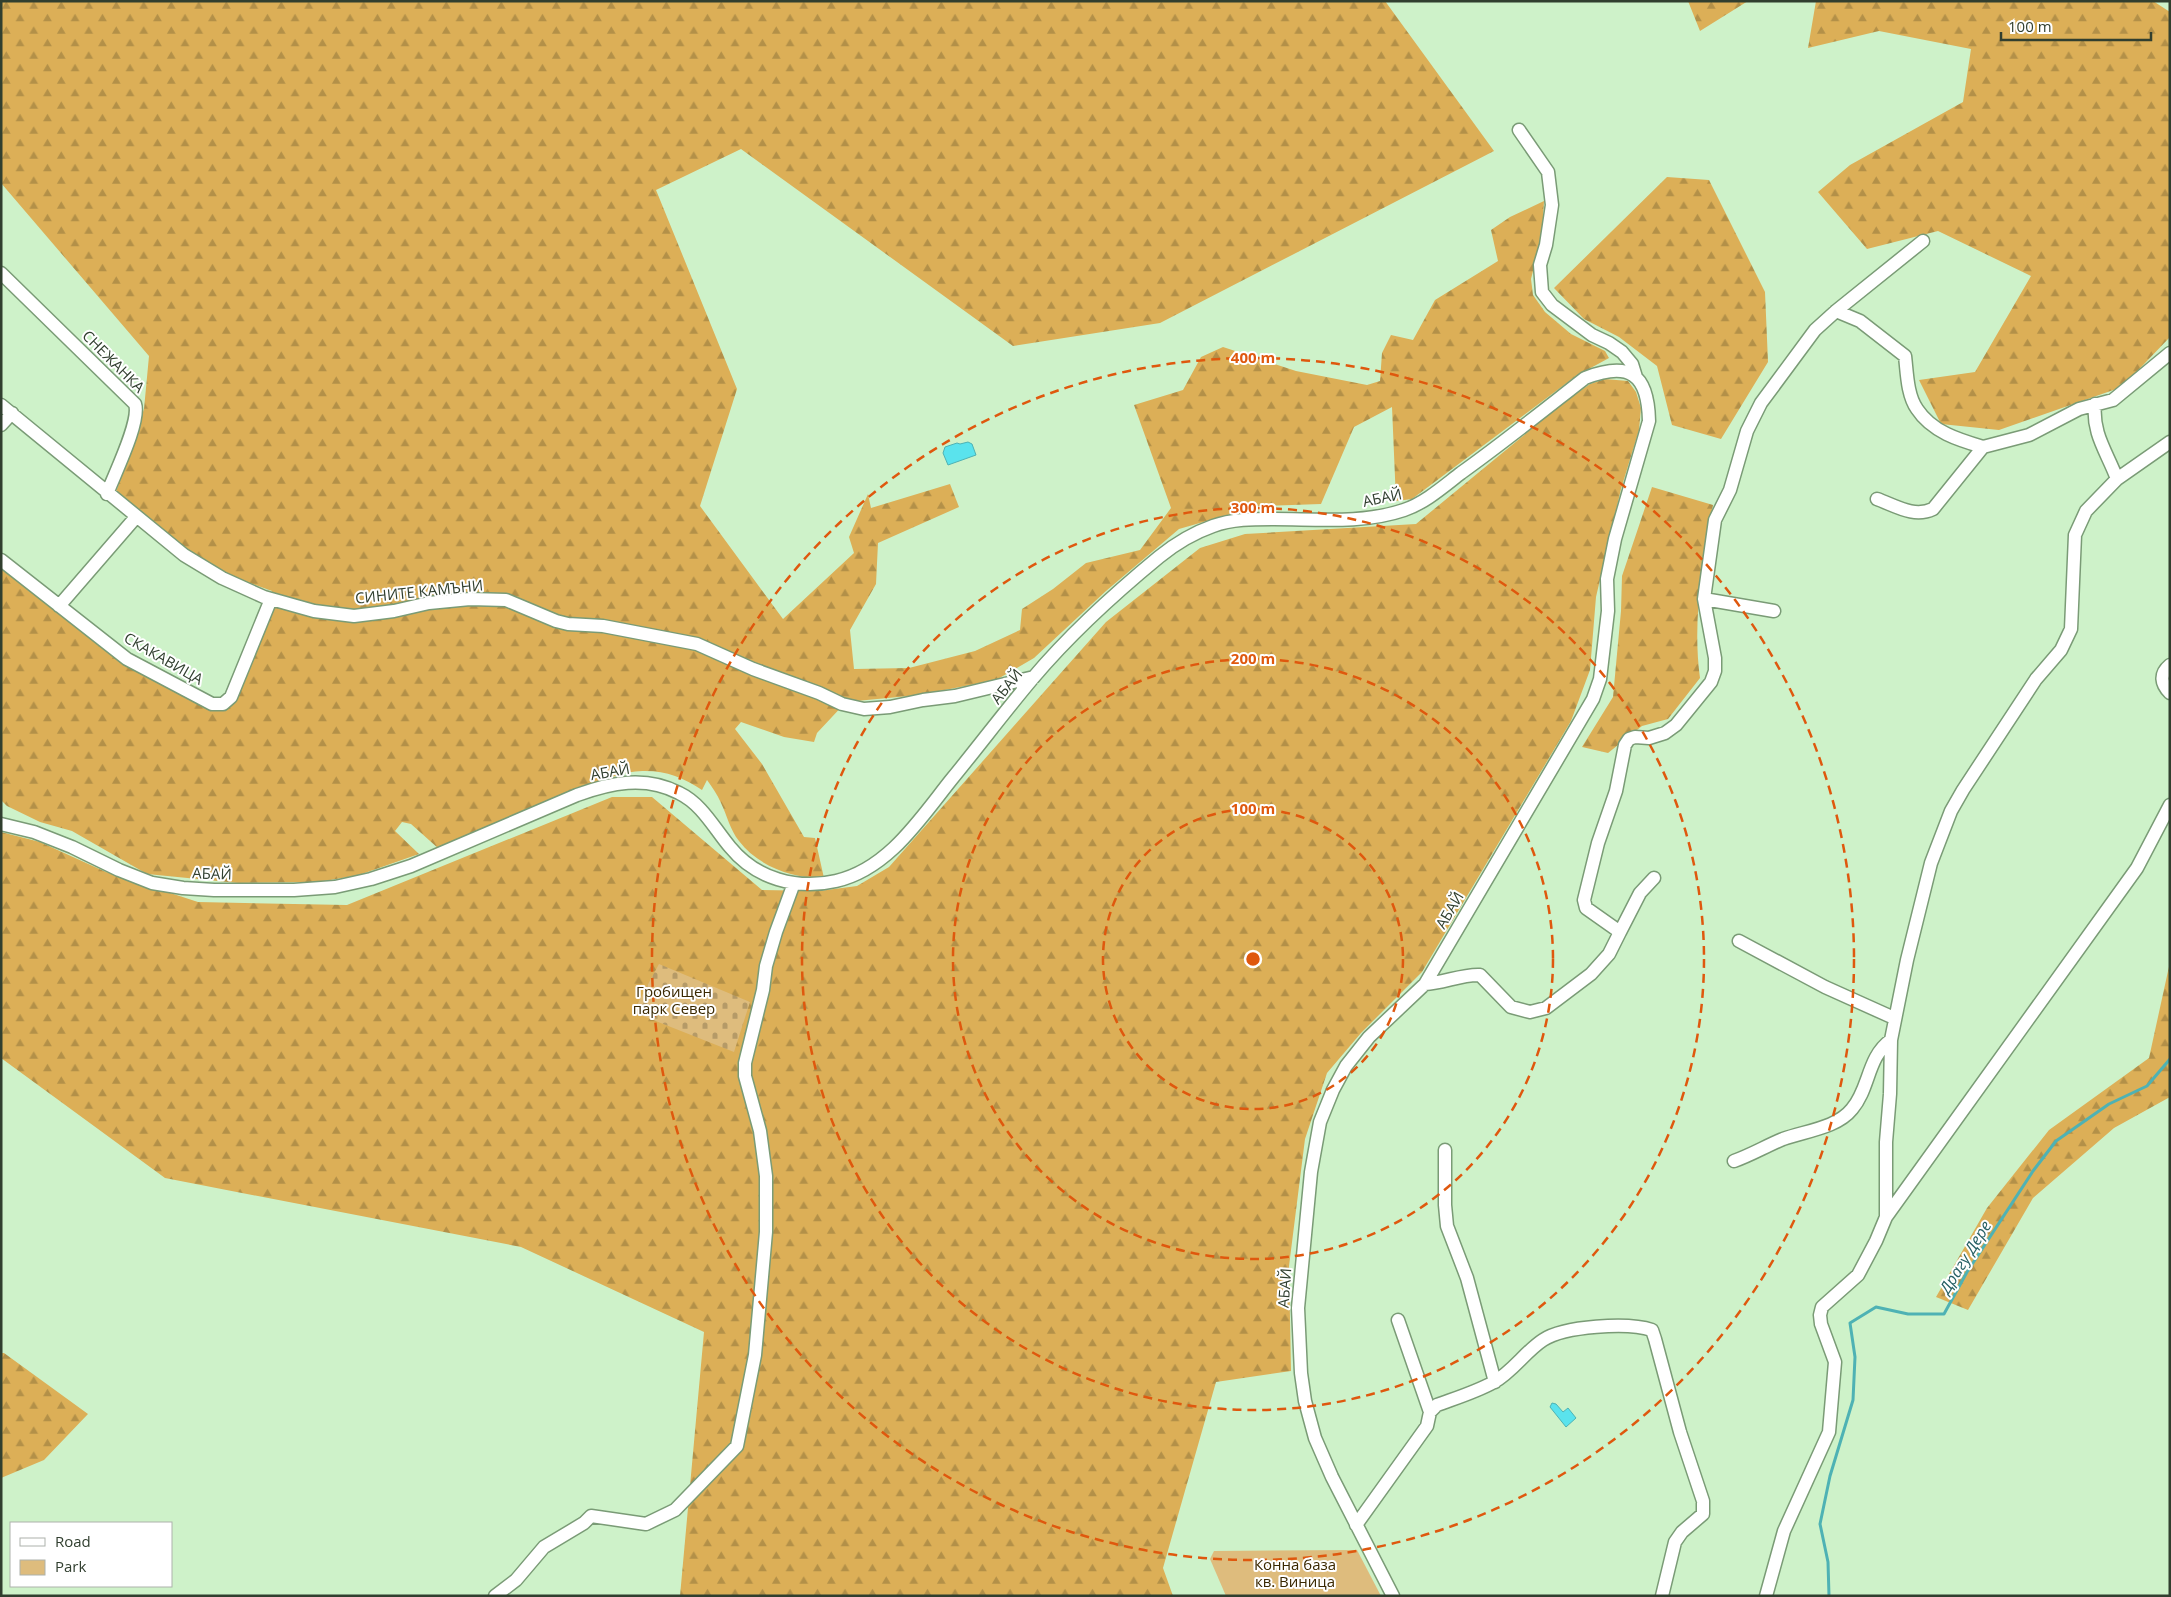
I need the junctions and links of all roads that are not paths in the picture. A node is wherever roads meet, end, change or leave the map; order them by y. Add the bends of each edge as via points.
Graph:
1 (1519, 130) dead end
2 (1923, 241) dead end
3 (1, 273) edge
4 (1836, 310) junction
5 (2170, 353) edge
6 (1636, 377) junction
7 (2096, 404) junction
8 (1, 405) edge
9 (12, 413) junction
10 (1, 425) edge
11 (2170, 442) edge
12 (1983, 447) junction
13 (2117, 479) junction
14 (107, 494) junction
15 (1877, 499) dead end
16 (136, 517) junction
17 (1, 560) edge
18 (271, 599) junction
19 (1704, 599) junction
20 (59, 606) junction
21 (1774, 611) dead end
22 (2170, 665) edge
23 (1034, 677) junction
24 (2170, 693) edge
25 (2170, 805) edge
26 (1, 824) edge
27 (1654, 878) dead end
28 (794, 883) junction
29 (1620, 932) junction
30 (1738, 941) dead end
31 (1425, 984) junction
32 (1894, 1018) junction
33 (1891, 1040) junction
34 (1445, 1150) dead end
35 (1734, 1161) dead end
36 (1886, 1217) junction
37 (1398, 1320) dead end
38 (1495, 1382) junction
39 (1430, 1412) junction
40 (1356, 1525) junction
41 (495, 1596) edge
42 (1393, 1596) edge
43 (1662, 1596) edge
44 (1766, 1596) edge

1 - 6 street via 1548,172 1552,205 1540,265 1542,292 1552,305 1622,352 1632,364
2 - 4 street
3 - 14 street, СНЕЖАНКА via 135,404 137,411 132,431
4 - 12 street via 1860,320 1905,356 1916,409 1935,428 1956,440
4 - 19 street via 1815,330 1766,396 1747,431 1730,490 1715,520
5 - 7 street via 2113,400
6 - 23 street, АБАЙ via 1614,370 1585,378 1432,495 1406,510 1350,520 1245,519 1215,525 1188,537 1112,597 1071,635
6 - 31 street, АБАЙ via 1642,383 1649,405 1649,421 1608,571 1608,610 1600,679 1593,699
7 - 12 street via 2079,409 2029,435
7 - 13 street via 2094,417 2098,440
8 - 9 street, СИНИТЕ КАМЪНИ
9 - 10 street
9 - 14 street, СИНИТЕ КАМЪНИ
11 - 13 street
12 - 15 street via 1933,509 1923,514
13 - 32 street via 2086,511 2075,535 2071,629 2061,650 2009,717 1951,811 1931,863
14 - 16 street, СИНИТЕ КАМЪНИ
16 - 18 street, СИНИТЕ КАМЪНИ via 184,555 222,578
16 - 20 street
17 - 20 street, СКАКАВИЦА
18 - 20 street, СКАКАВИЦА via 231,698 223,704 212,704 126,659
18 - 23 street, СИНИТЕ КАМЪНИ via 314,611 354,616 428,603 506,600 568,624 603,626 697,644 842,704 864,709 955,696
19 - 21 street
19 - 29 street via 1715,671 1676,725 1665,734 1629,739 1616,792 1598,843 1584,900 1586,908
22 - 24 street via 2163,672 2162,680
23 - 28 street, АБАЙ via 908,833 883,857 860,873 839,880 817,884
25 - 36 street via 2137,868
26 - 28 street, АБАЙ via 34,832 152,883 206,890 294,890 335,887 371,879 411,866 593,789 623,782 642,782 679,793 710,820 731,849 750,866 770,877
27 - 29 street via 1640,893
28 - 41 street via 766,966 745,1063 766,1176 766,1232 756,1355 737,1446 675,1510 646,1524 591,1516 544,1547 516,1580
29 - 31 street via 1609,954 1591,974 1546,1008 1530,1012 1511,1007 1480,975
30 - 32 street via 1825,987
31 - 40 street, АБАЙ via 1368,1037 1346,1066 1320,1122 1312,1172 1298,1308 1301,1372 1315,1438
32 - 33 street
33 - 35 street via 1880,1048 1858,1099 1843,1116
33 - 36 street
34 - 38 street via 1447,1226 1467,1278
36 - 44 street via 1858,1275 1822,1307 1820,1315 1835,1362 1829,1432 1784,1531
37 - 39 street
38 - 39 street via 1437,1405
38 - 43 street via 1542,1340 1553,1336 1598,1326 1652,1330 1703,1501 1703,1514 1675,1542
39 - 40 street via 1427,1426
40 - 42 street, АБАЙ

